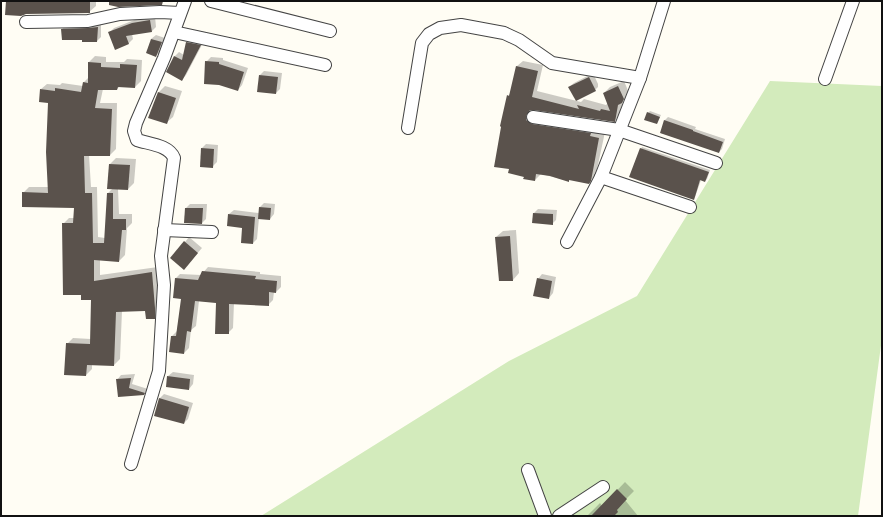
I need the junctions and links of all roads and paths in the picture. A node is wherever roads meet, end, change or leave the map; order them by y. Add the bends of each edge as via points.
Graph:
1 (185, 1) edge
2 (211, 1) edge
3 (664, 1) edge
4 (852, 1) edge
5 (180, 13) junction
6 (26, 22) dead end
7 (330, 31) dead end
8 (174, 32) junction
9 (325, 65) dead end
10 (640, 78) junction
11 (825, 79) dead end
12 (533, 117) dead end
13 (408, 128) dead end
14 (619, 130) junction
15 (716, 163) dead end
16 (601, 177) junction
17 (690, 207) dead end
18 (164, 230) junction
19 (212, 232) dead end
20 (567, 242) dead end
21 (131, 464) dead end
22 (528, 470) dead end
23 (603, 487) dead end
24 (545, 516) edge
25 (560, 516) edge

1 - 5 street
2 - 7 street
3 - 10 street
4 - 11 street
5 - 6 street via 120,14 88,21
5 - 8 street
8 - 9 street
8 - 18 street via 134,131 137,140 168,149 173,154
10 - 13 street via 552,63 519,40 504,33 462,25 440,28 429,34 422,43
10 - 14 street
12 - 14 street
14 - 15 street
14 - 16 street
16 - 17 street
16 - 20 street
18 - 19 street
18 - 21 street via 161,256 164,285 159,371
22 - 24 street
23 - 25 street

